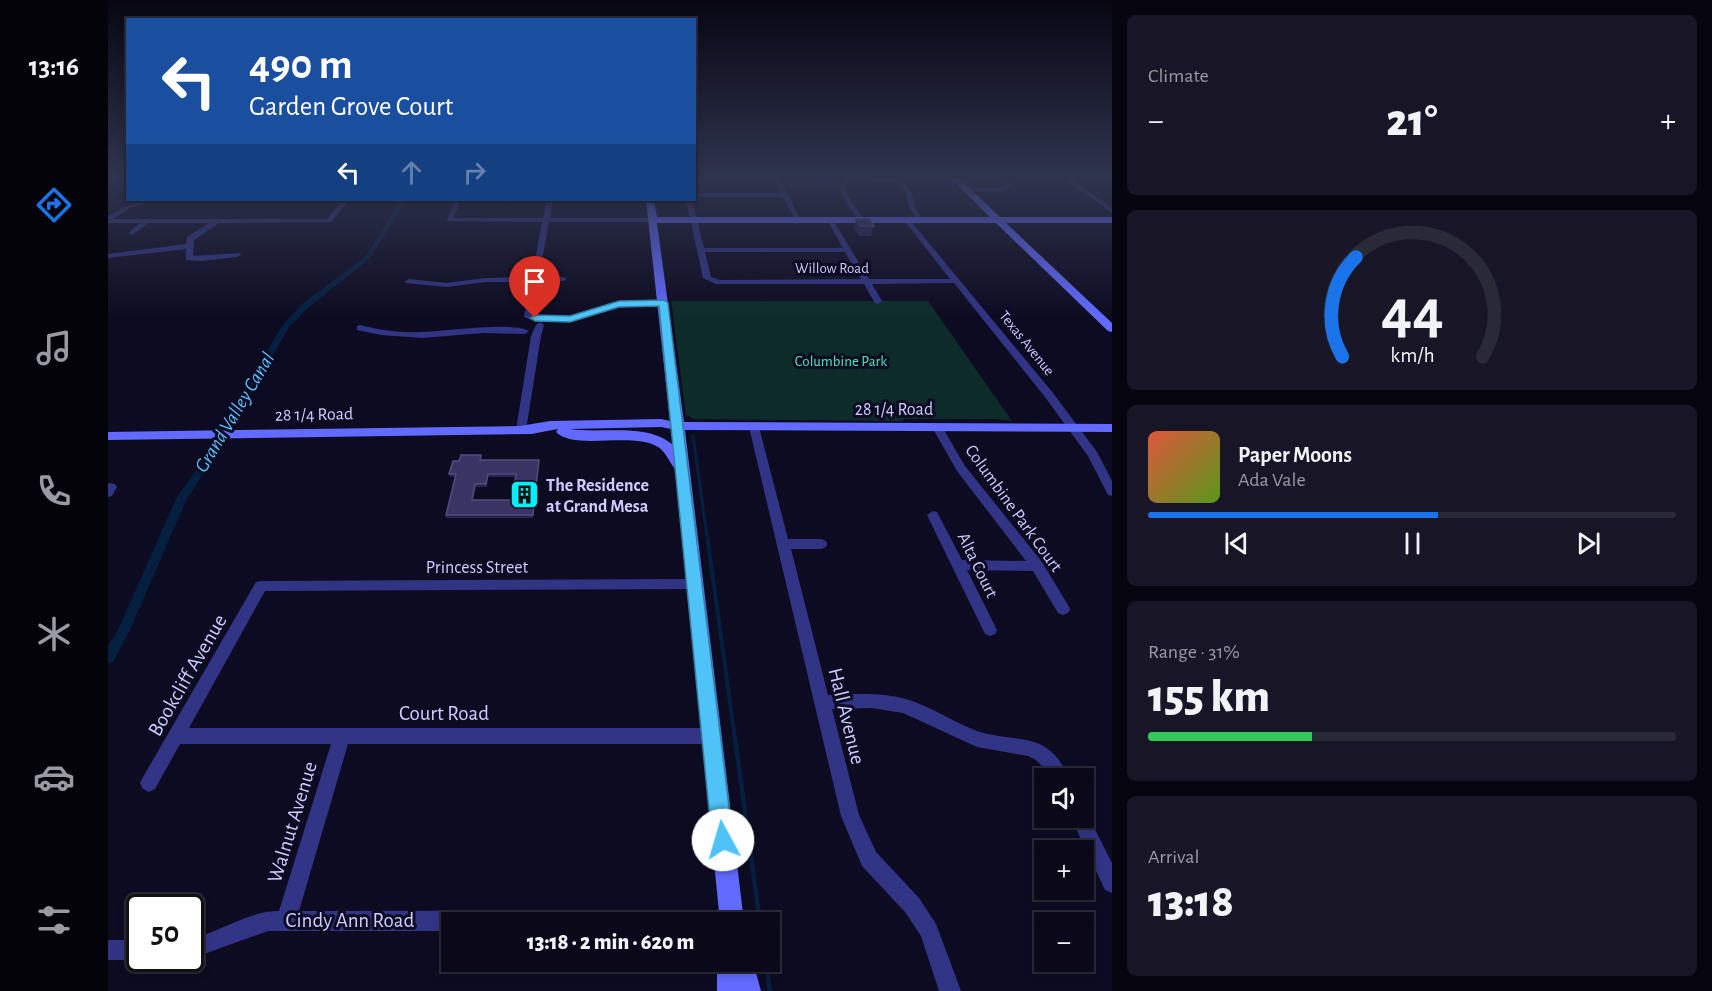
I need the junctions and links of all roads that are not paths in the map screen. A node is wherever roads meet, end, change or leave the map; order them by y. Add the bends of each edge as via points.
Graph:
1 (143, 224) edge
2 (212, 224) edge
3 (286, 224) edge
4 (545, 224) edge
5 (653, 224) edge
6 (694, 224) edge
7 (832, 224) edge
8 (910, 224) edge
9 (1002, 224) edge
10 (282, 229) dead end
11 (132, 233) dead end
12 (189, 246) junction
13 (847, 249) junction
14 (700, 250) junction
15 (126, 254) junction
16 (237, 255) dead end
17 (108, 256) edge
18 (122, 267) dead end
19 (535, 279) junction
20 (563, 279) dead end
21 (409, 281) dead end
22 (866, 281) junction
23 (957, 281) junction
24 (878, 301) dead end
25 (664, 303) junction
26 (535, 320) junction
27 (360, 328) dead end
28 (1112, 329) edge
29 (525, 331) junction
30 (676, 426) junction
31 (754, 427) junction
32 (937, 427) junction
33 (1074, 428) junction
34 (1112, 428) edge
35 (521, 429) junction
36 (555, 431) junction
37 (108, 436) edge
38 (681, 472) junction
39 (1112, 492) edge
40 (933, 515) dead end
41 (783, 544) junction
42 (821, 544) dead end
43 (957, 565) junction
44 (1036, 566) junction
45 (694, 584) junction
46 (261, 586) joint
47 (1063, 609) dead end
48 (990, 630) dead end
49 (822, 702) junction
50 (711, 735) junction
51 (177, 736) junction
52 (342, 736) junction
53 (1054, 768) edge
54 (148, 783) dead end
55 (1085, 828) edge
56 (1112, 884) edge
57 (731, 912) edge
58 (286, 921) junction
59 (441, 921) edge
60 (204, 946) edge
61 (108, 950) edge
62 (126, 950) edge
63 (950, 991) edge

1 - 11 street
2 - 12 street via 192,236
3 - 10 street
4 - 19 street
5 - 25 street
6 - 14 street
7 - 13 street
8 - 23 street, Texas Avenue
9 - 28 street
12 - 15 street
12 - 16 street via 189,258 193,259
13 - 14 street
13 - 22 street
14 - 22 street, Willow Road via 707,278 719,282
15 - 17 street
15 - 18 street
19 - 20 street
19 - 21 street via 447,285
19 - 26 street
22 - 23 street, Willow Road
22 - 24 street
23 - 33 street, Texas Avenue
25 - 26 street via 619,304 570,319
25 - 30 street
26 - 29 street via 536,329
26 - 29 street via 515,323 515,327
26 - 35 street via 536,336
27 - 29 street via 393,336
30 - 31 street, 28 1/4 Road
30 - 35 street, 28 1/4 Road via 640,423
30 - 36 street, 28 1/4 Road via 662,430
30 - 38 street
31 - 32 street, 28 1/4 Road
31 - 41 street, Hall Avenue
32 - 33 street, 28 1/4 Road
32 - 44 street, Columbine Park Court via 961,468
33 - 34 street, 28 1/4 Road
33 - 39 street, Texas Avenue
35 - 36 street, 28 1/4 Road
35 - 37 street, 28 1/4 Road
36 - 38 street via 651,438 669,448
38 - 45 street
40 - 43 street, Alta Court
41 - 42 street
41 - 49 street, Hall Avenue
43 - 44 street
43 - 48 street, Alta Court
44 - 47 street, Columbine Park Court
45 - 46 street, Princess Street
45 - 50 street
46 - 51 street, Bookcliff Avenue
49 - 53 street via 872,701 905,706 977,739 1029,748 1042,754
49 - 63 street, Hall Avenue via 859,841 869,859 912,905 929,931
50 - 52 street, Court Road
50 - 57 street
51 - 52 street, Court Road
51 - 54 street, Bookcliff Avenue
52 - 58 street, Walnut Avenue
55 - 56 street
58 - 59 street, Cindy Ann Road
58 - 60 street, Cindy Ann Road via 253,924
61 - 62 street

